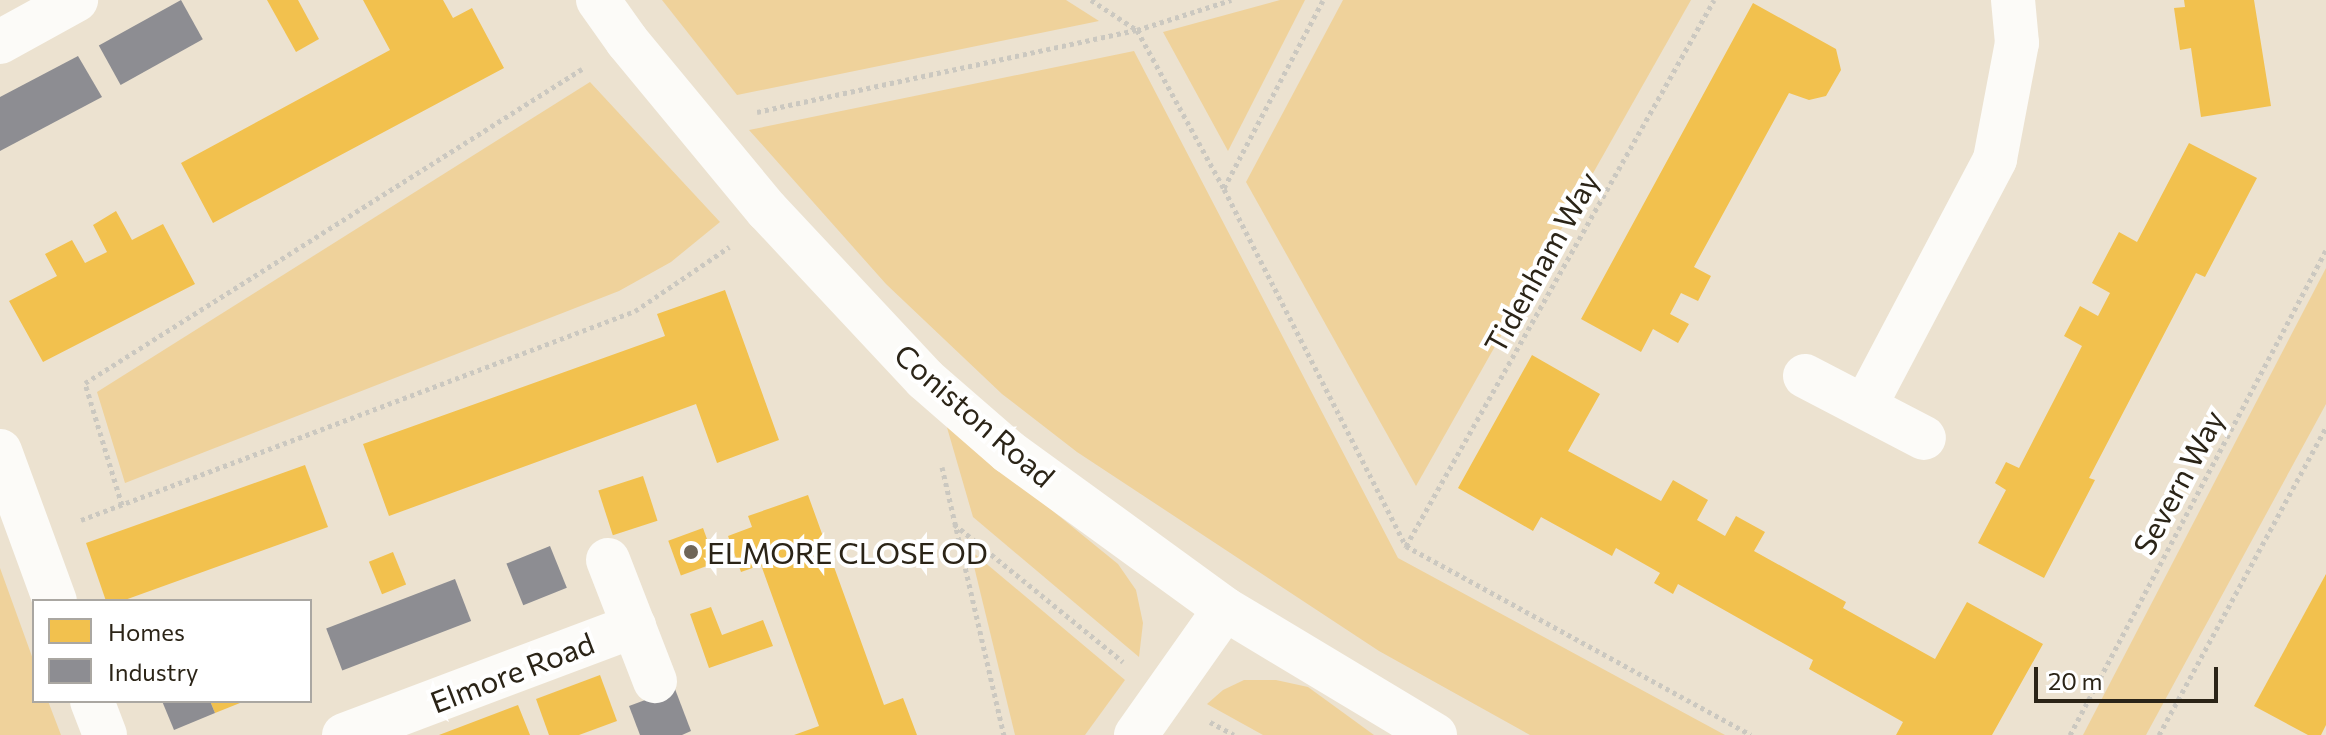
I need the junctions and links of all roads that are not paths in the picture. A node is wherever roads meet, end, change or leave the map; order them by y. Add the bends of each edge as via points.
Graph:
1 (76, 0) edge
2 (598, 0) edge
3 (2013, 0) edge
4 (0, 42) edge
5 (1805, 376) dead end
6 (1865, 406) junction
7 (1924, 438) dead end
8 (0, 451) edge
9 (608, 560) dead end
10 (54, 599) edge
11 (1225, 609) junction
12 (634, 626) junction
13 (655, 681) dead end
14 (93, 703) edge
15 (105, 735) edge
16 (344, 735) edge
17 (1136, 735) edge
18 (1435, 735) edge

1 - 4 street
2 - 11 street, Coniston Road via 767,210 949,400 1009,452
3 - 6 street via 2017,43 1995,159
5 - 6 street
6 - 7 street
8 - 10 street
9 - 12 street, Elmore Road
11 - 17 street
11 - 18 street, Coniston Road
12 - 13 street, Elmore Road
12 - 16 street, Elmore Road
14 - 15 street

